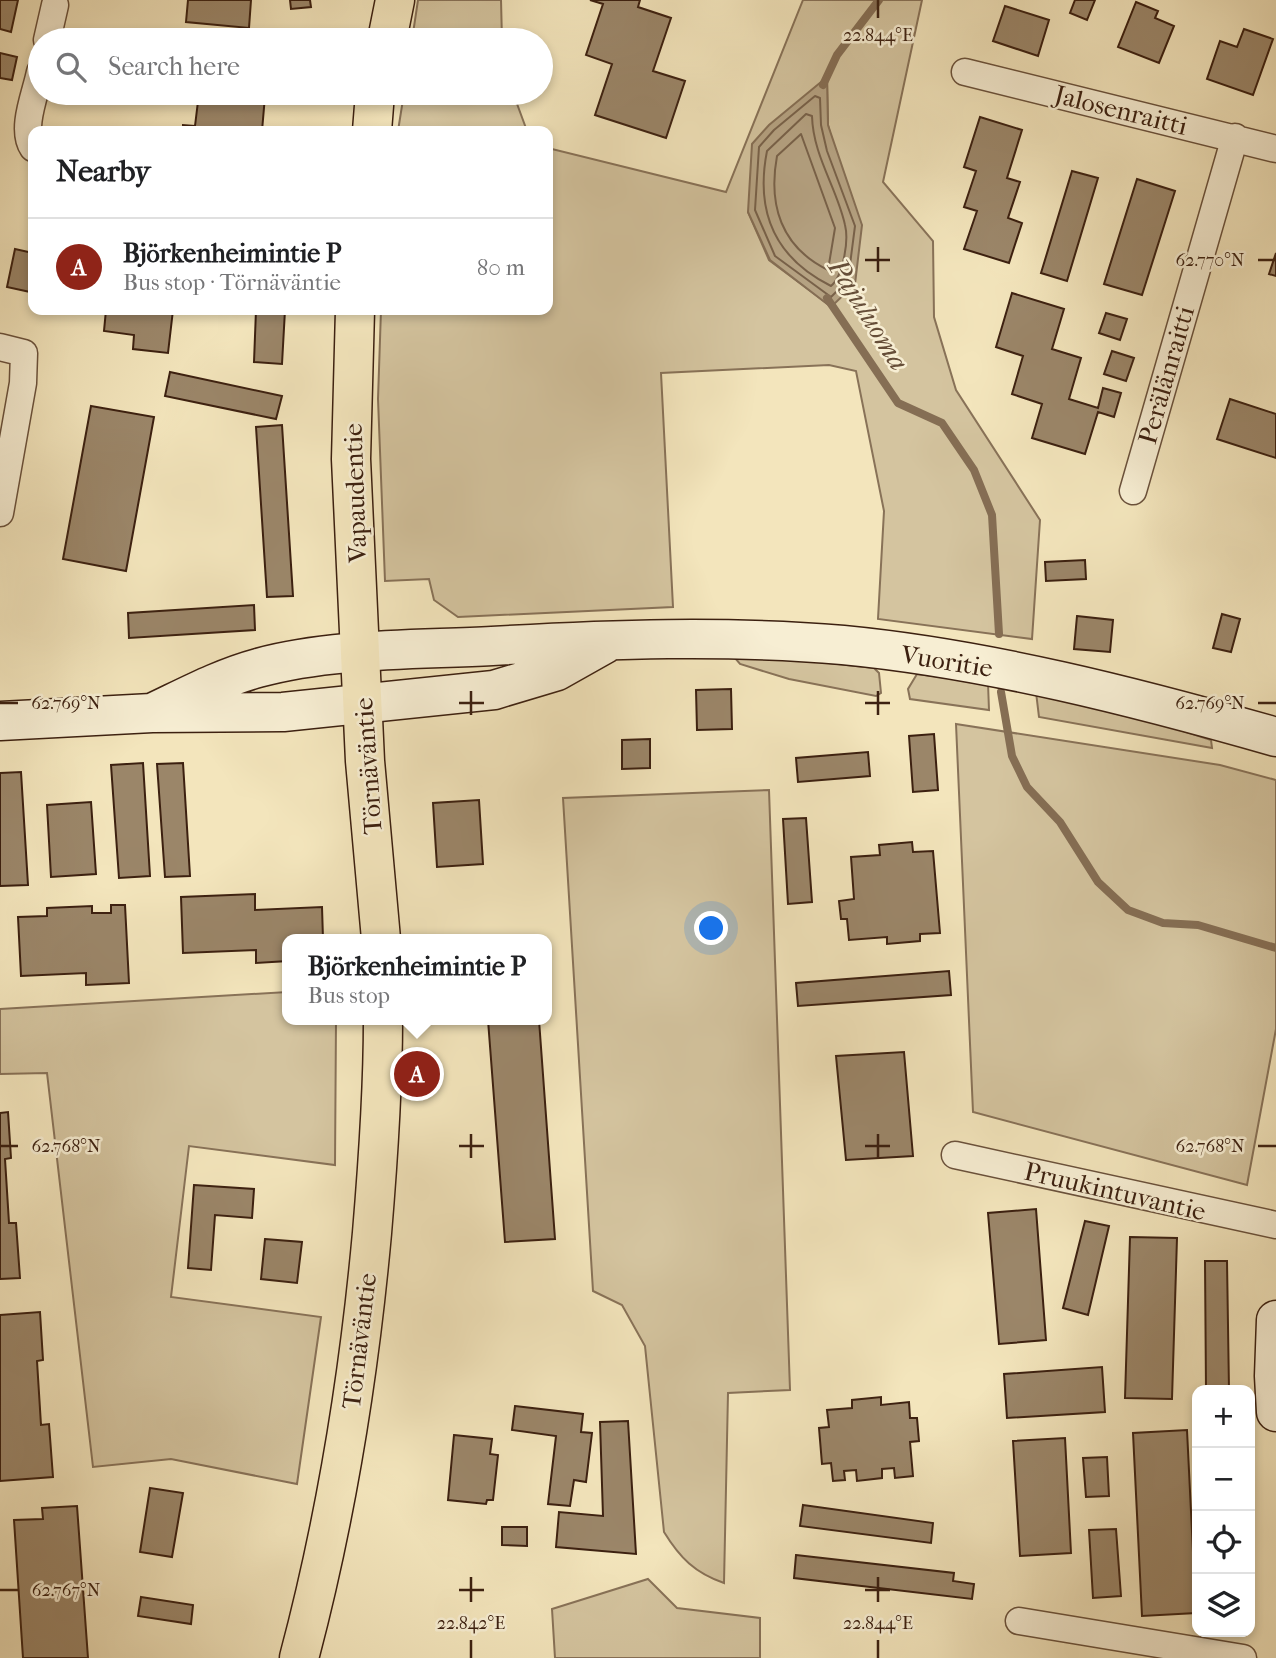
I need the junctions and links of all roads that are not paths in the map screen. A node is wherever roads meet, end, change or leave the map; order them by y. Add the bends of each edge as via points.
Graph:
1 (381, 0) edge
2 (395, 0) edge
3 (55, 5) dead end
4 (50, 28) edge
5 (380, 28) edge
6 (389, 28) edge
7 (965, 72) dead end
8 (33, 105) edge
9 (29, 126) edge
10 (1234, 137) junction
11 (1276, 149) edge
12 (355, 315) edge
13 (0, 347) edge
14 (1133, 491) dead end
15 (0, 513) edge
16 (610, 642) junction
17 (362, 678) junction
18 (152, 713) junction
19 (0, 721) edge
20 (1276, 737) edge
21 (382, 934) edge
22 (383, 1025) edge
23 (955, 1155) dead end
24 (1276, 1225) edge
25 (1276, 1320) edge
26 (1276, 1412) edge
27 (1018, 1620) dead end
28 (299, 1658) edge
29 (1243, 1658) edge

1 - 5 main road
2 - 6 main road
3 - 4 street
7 - 10 street, Jalosenraitti
8 - 9 street
10 - 11 street, Jalosenraitti
10 - 14 street, Perälänraitti
12 - 17 main road, Vapaudentie via 351,459
13 - 15 street via 24,353
16 - 17 street, Vuoritie
16 - 17 street, Vuoritie via 557,671 494,691
16 - 20 street, Vuoritie via 708,639 846,646 1084,685
17 - 18 street via 283,712
17 - 18 street via 295,659 255,669
17 - 21 main road, Törnäväntie
18 - 19 street
22 - 28 main road, Törnäväntie via 377,1167 358,1358 347,1436
23 - 24 street, Pruukintuvantie
25 - 26 street
27 - 29 street

